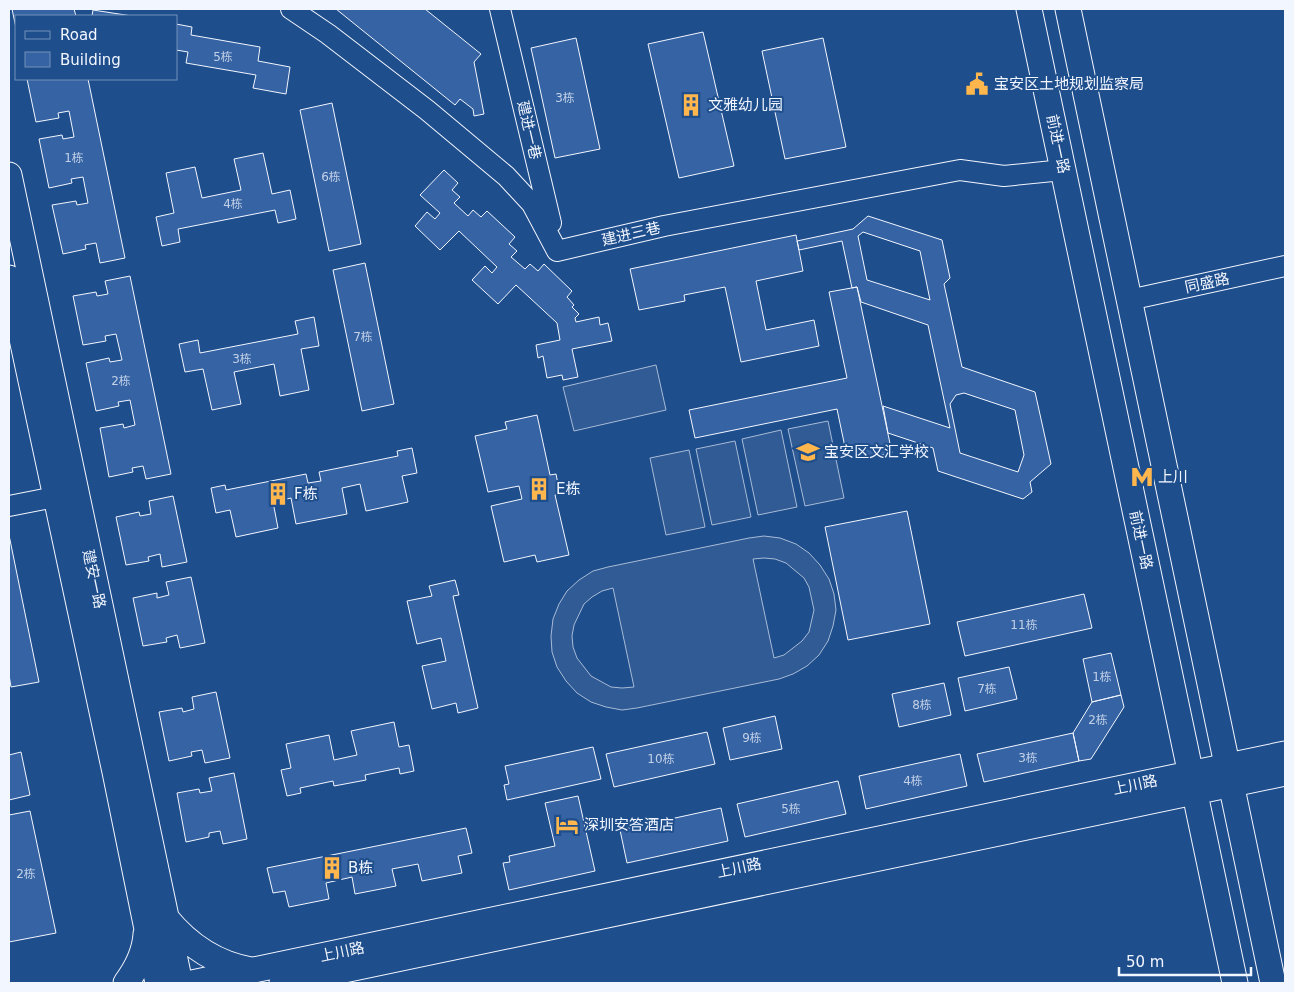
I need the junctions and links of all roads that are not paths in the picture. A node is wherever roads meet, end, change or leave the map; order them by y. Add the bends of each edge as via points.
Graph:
1 (291, 9) edge
2 (500, 9) edge
3 (1029, 9) edge
4 (1068, 9) edge
5 (1063, 170) junction
6 (9, 175) edge
7 (557, 251) junction
8 (1285, 266) edge
9 (9, 278) edge
10 (1129, 300) junction
11 (66, 494) junction
12 (9, 506) edge
13 (1285, 754) edge
14 (1285, 773) edge
15 (1229, 775) junction
16 (1192, 782) junction
17 (156, 922) junction
18 (254, 970) junction
19 (126, 983) edge
20 (158, 983) edge
21 (180, 983) edge
22 (192, 983) edge
23 (282, 983) edge
24 (1235, 983) edge
25 (1273, 983) edge

1 - 7 street via 427,110 506,176 532,204
2 - 7 street, 建进一巷
3 - 5 main road, 前进一路
4 - 10 main road
5 - 7 street, 建进三巷 via 1004,176 960,170 664,226
5 - 16 main road, 前进一路
6 - 11 main road, 建安一路
8 - 10 street, 同盛路
9 - 11 main road, 建安一路
10 - 15 main road
11 - 12 street
11 - 17 main road, 建安一路
13 - 15 main road, 上川路
14 - 15 main road, 上川路
15 - 16 main road, 上川路
15 - 25 main road
16 - 18 main road, 上川路
16 - 23 main road, 上川路
16 - 24 main road, 前进一路
17 - 18 main road via 176,931 201,951 235,967
17 - 19 main road
17 - 20 main road, 建安一路
17 - 21 main road, 建安一路
18 - 22 main road, 上川路

